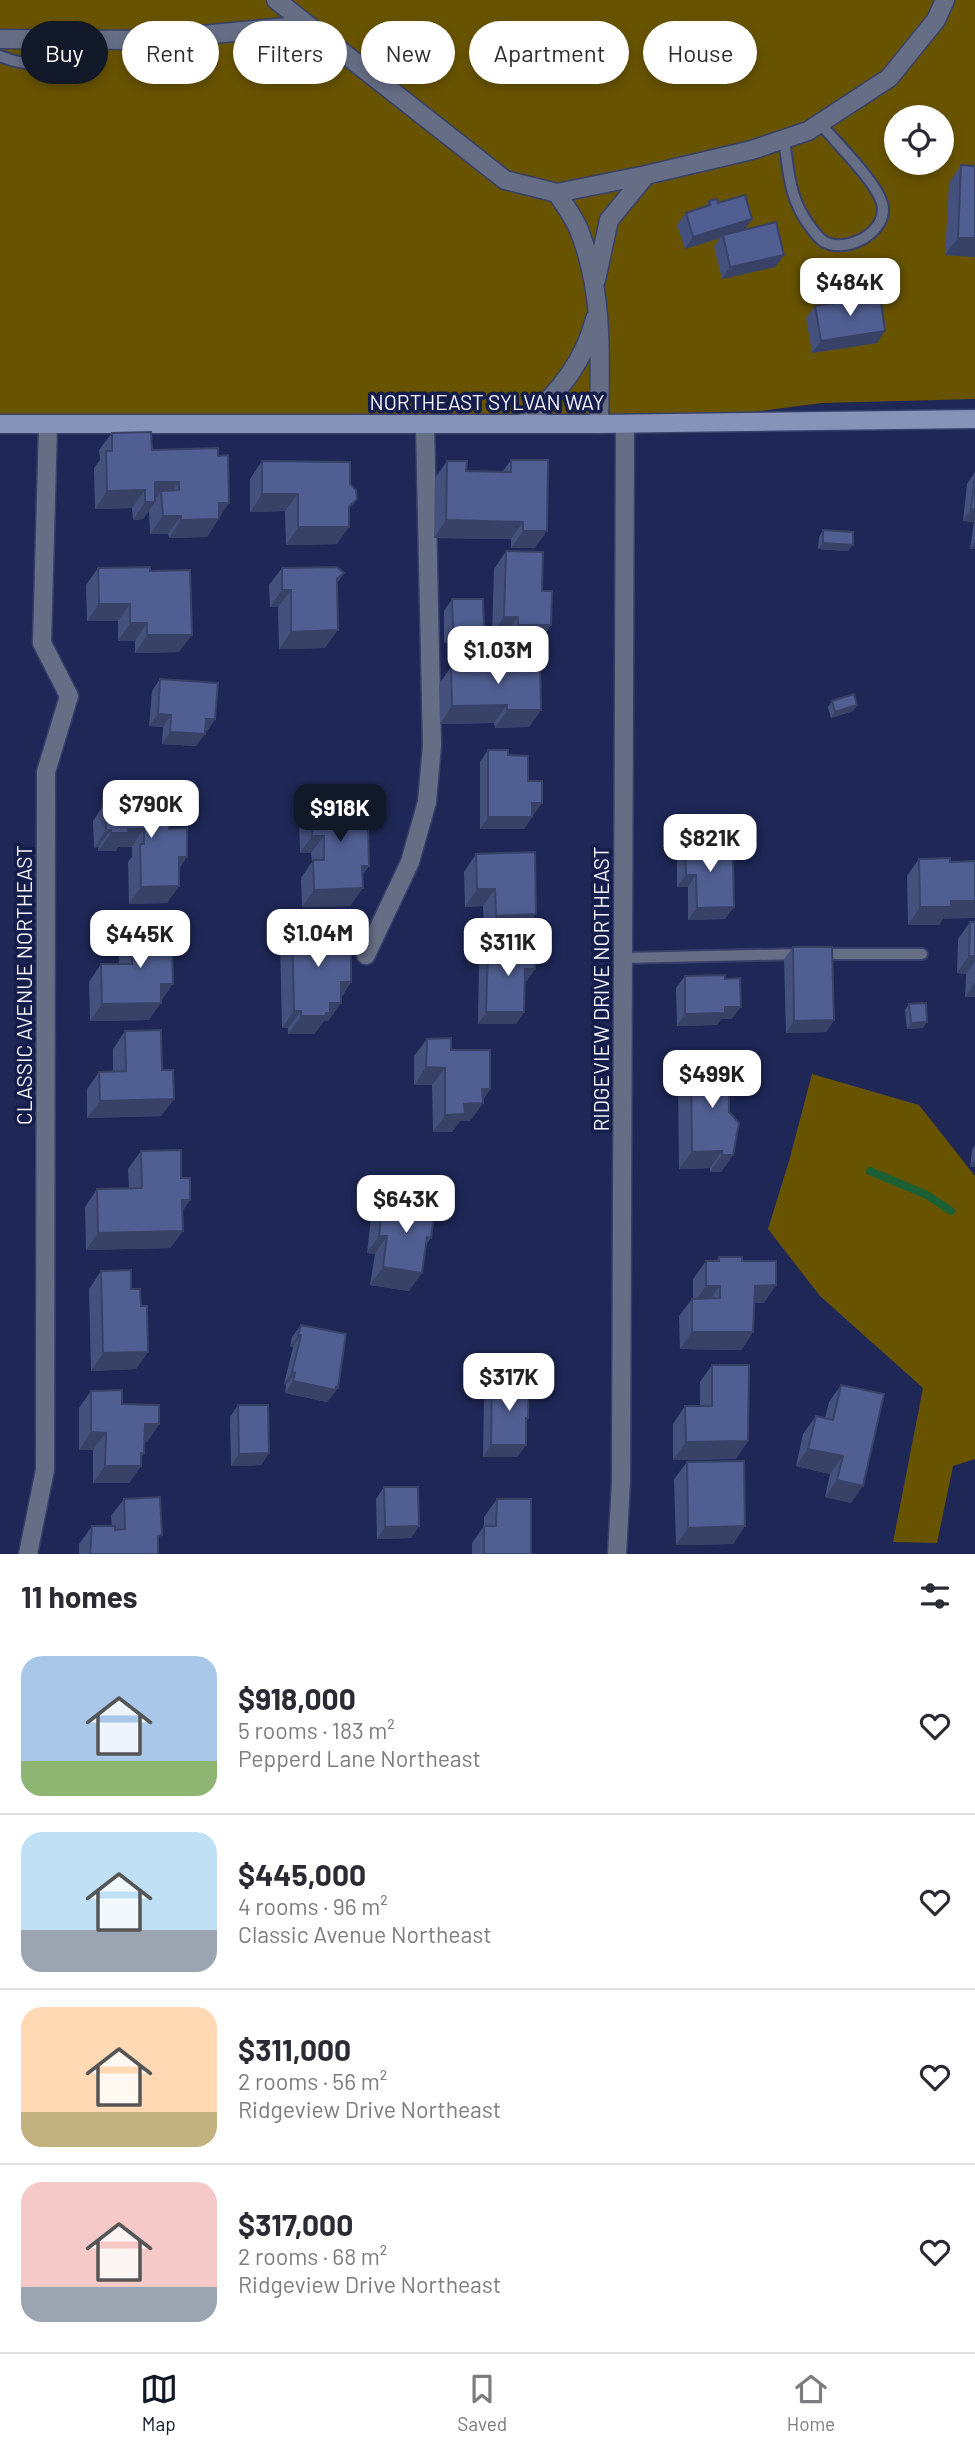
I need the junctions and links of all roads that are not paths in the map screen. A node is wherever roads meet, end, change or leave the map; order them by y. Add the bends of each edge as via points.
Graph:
1 (276, 0) edge
2 (945, 0) edge
3 (304, 21) edge
4 (233, 32) edge
5 (0, 38) edge
6 (21, 38) edge
7 (108, 40) edge
8 (347, 55) edge
9 (0, 56) edge
10 (21, 61) edge
11 (820, 123) junction
12 (784, 139) junction
13 (646, 175) junction
14 (557, 193) junction
15 (595, 284) junction
16 (598, 309) junction
17 (975, 419) edge
18 (523, 423) junction
19 (0, 424) edge
20 (599, 424) junction
21 (625, 424) junction
22 (48, 425) junction
23 (425, 425) junction
24 (922, 954) dead end
25 (366, 955) dead end
26 (623, 958) junction
27 (28, 1554) edge
28 (617, 1554) edge

1 - 3 street
2 - 11 street via 936,20 889,78
4 - 7 street
5 - 6 street
8 - 14 street via 505,180
9 - 10 lane
11 - 12 street
11 - 12 lane via 882,203 883,216 872,233 851,243 833,245 821,240 801,214 792,194
12 - 13 street
13 - 14 street
13 - 15 street via 609,220
14 - 15 street via 578,228
15 - 16 street
16 - 18 street via 586,346 566,380
16 - 20 street
17 - 21 main road, NORTHEAST SYLVAN WAY
18 - 20 main road, NORTHEAST SYLVAN WAY
18 - 23 main road, NORTHEAST SYLVAN WAY
19 - 22 main road, NORTHEAST SYLVAN WAY
20 - 21 main road, NORTHEAST SYLVAN WAY
21 - 26 street, RIDGEVIEW DRIVE NORTHEAST
22 - 23 main road, NORTHEAST SYLVAN WAY
22 - 27 street, CLASSIC AVENUE NORTHEAST via 42,643 69,696 46,772 45,1471
23 - 25 street via 432,745 427,802 410,862
24 - 26 lane
26 - 28 street, RIDGEVIEW DRIVE NORTHEAST

